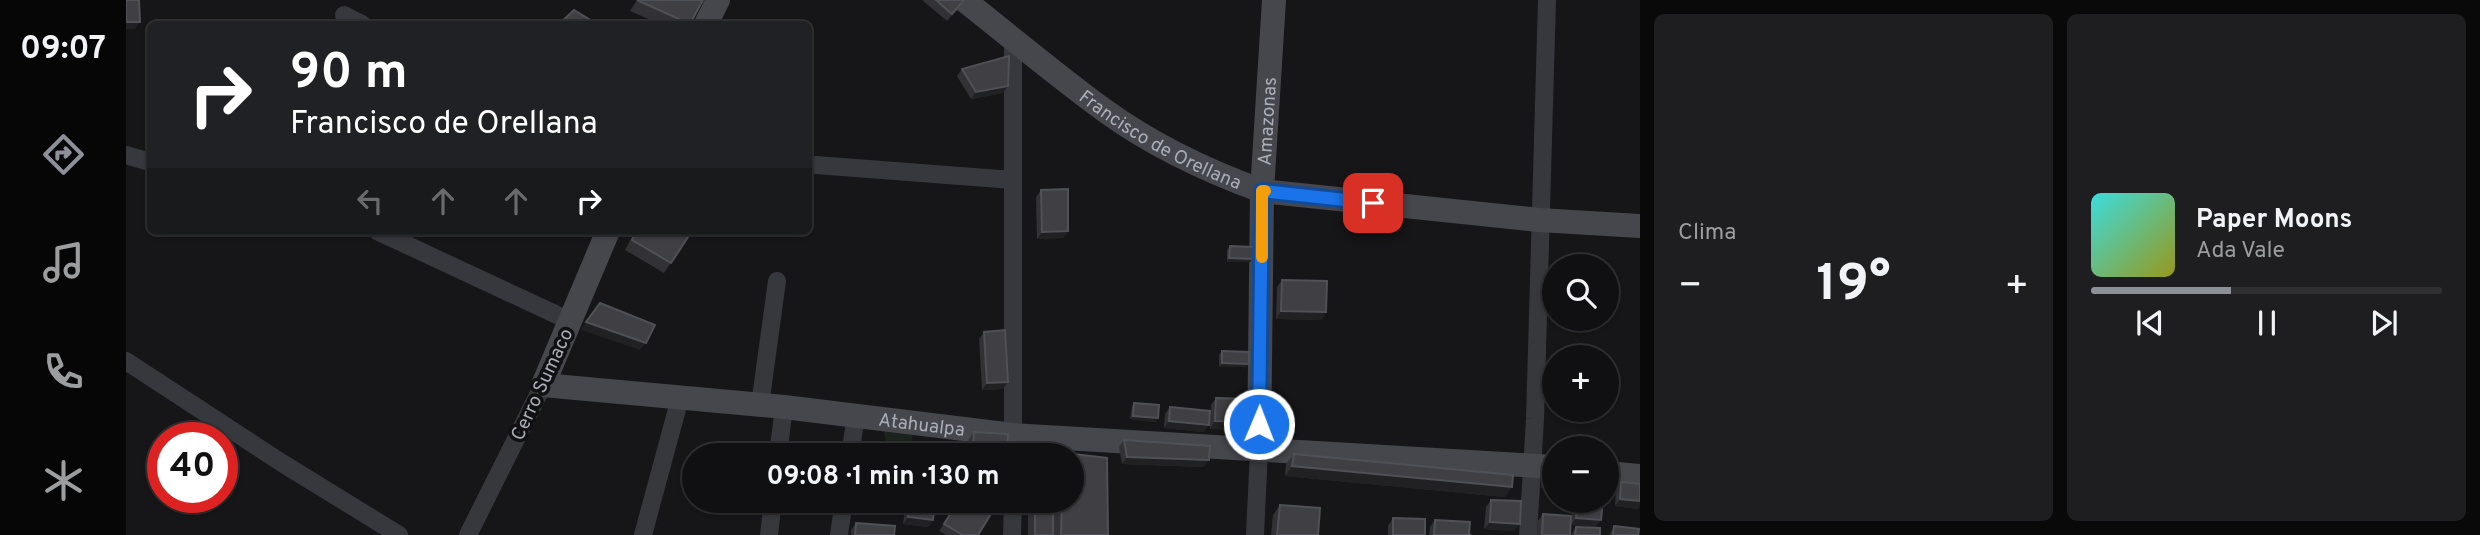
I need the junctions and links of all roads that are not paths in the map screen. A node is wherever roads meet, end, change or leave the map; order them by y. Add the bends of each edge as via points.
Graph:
1 (718, 0) edge
2 (964, 0) edge
3 (1274, 0) edge
4 (1547, 0) edge
5 (344, 15) dead end
6 (356, 21) edge
7 (708, 21) edge
8 (1013, 39) junction
9 (126, 155) edge
10 (147, 161) edge
11 (816, 165) dead end
12 (1013, 180) junction
13 (1262, 191) junction
14 (1539, 220) junction
15 (1640, 226) edge
16 (386, 235) edge
17 (606, 235) edge
18 (777, 281) dead end
19 (570, 321) junction
20 (126, 361) edge
21 (543, 386) junction
22 (681, 398) junction
23 (772, 405) junction
24 (856, 416) junction
25 (1543, 436) edge
26 (777, 443) edge
27 (852, 443) edge
28 (1002, 443) edge
29 (1013, 443) edge
30 (1084, 446) edge
31 (1259, 450) junction
32 (1542, 466) edge
33 (1542, 471) edge
34 (1619, 474) edge
35 (1640, 476) edge
36 (772, 513) edge
37 (842, 513) edge
38 (1013, 513) edge
39 (399, 535) edge
40 (468, 535) edge
41 (643, 535) edge
42 (769, 535) edge
43 (839, 535) edge
44 (1012, 535) edge
45 (1255, 535) edge
46 (1528, 535) edge

1 - 7 street
2 - 8 street, Francisco de Orellana
3 - 13 street, Amazonas
4 - 14 street
5 - 6 street
8 - 12 street
8 - 13 street, Francisco de Orellana via 1106,111 1185,159
9 - 10 street
11 - 12 street
12 - 29 street
13 - 14 street, Francisco de Orellana
13 - 31 street, Amazonas
14 - 15 street, Francisco de Orellana
14 - 25 street
16 - 19 street
17 - 19 street, Cerro Sumaco
18 - 23 street
19 - 21 street, Cerro Sumaco
20 - 39 street
21 - 22 street, Atahualpa
21 - 40 street, Cerro Sumaco
22 - 23 street, Atahualpa
22 - 41 street
23 - 24 street, Atahualpa
23 - 26 street
24 - 27 street
24 - 28 street, Atahualpa
30 - 31 street, Atahualpa
31 - 32 street, Atahualpa
31 - 45 street, Amazonas
33 - 46 street
34 - 35 street
36 - 42 street
37 - 43 street
38 - 44 street

